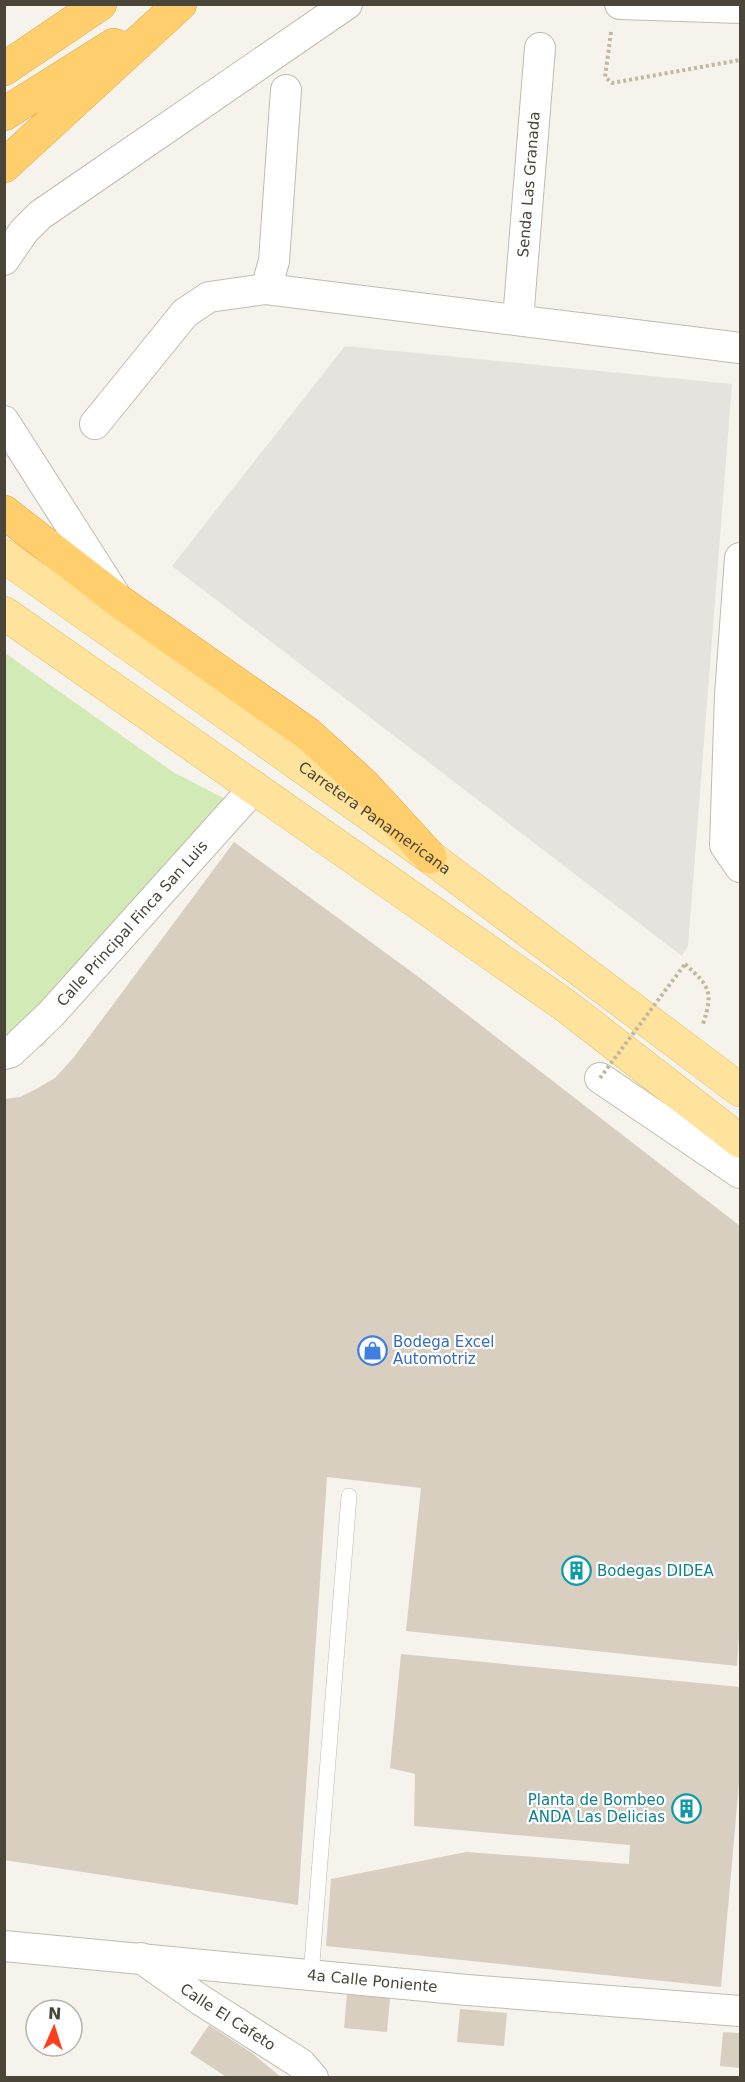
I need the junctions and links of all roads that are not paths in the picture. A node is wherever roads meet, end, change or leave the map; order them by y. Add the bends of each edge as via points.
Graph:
1 (100, 4) edge
2 (179, 4) edge
3 (347, 4) edge
4 (741, 8) edge
5 (616, 15) edge
6 (540, 48) dead end
7 (4, 69) edge
8 (286, 90) dead end
9 (4, 114) edge
10 (4, 166) edge
11 (4, 260) edge
12 (266, 289) junction
13 (518, 320) junction
14 (741, 348) edge
15 (4, 422) edge
16 (95, 424) dead end
17 (4, 512) edge
18 (4, 556) edge
19 (741, 558) edge
20 (120, 602) junction
21 (4, 613) edge
22 (735, 696) edge
23 (255, 787) junction
24 (733, 856) edge
25 (430, 857) junction
26 (4, 1054) edge
27 (600, 1078) road end
28 (741, 1089) edge
29 (741, 1141) edge
30 (741, 1173) edge
31 (349, 1496) dead end
32 (4, 1946) edge
33 (140, 1957) junction
34 (311, 1975) junction
35 (741, 2011) edge
36 (313, 2078) edge

1 - 7 highway
2 - 9 highway
2 - 10 highway
3 - 11 street via 40,215
4 - 5 street
6 - 13 street, Senda Las Granada
8 - 12 street via 274,261
12 - 13 street
12 - 16 street via 209,297 185,313
13 - 14 street
15 - 20 street
17 - 20 highway
18 - 25 main road, Carretera Panamericana
19 - 22 street
20 - 25 highway via 308,734 363,784
21 - 23 main road
22 - 24 street
23 - 26 street, Calle Principal Finca San Luis via 51,1014 11,1052
23 - 29 main road via 566,1006
25 - 28 main road, Carretera Panamericana
27 - 30 street
31 - 34 lane
32 - 33 street, 4a Calle Poniente
33 - 34 street, 4a Calle Poniente
33 - 36 street, Calle El Cafeto via 301,2064
34 - 35 street, 4a Calle Poniente

